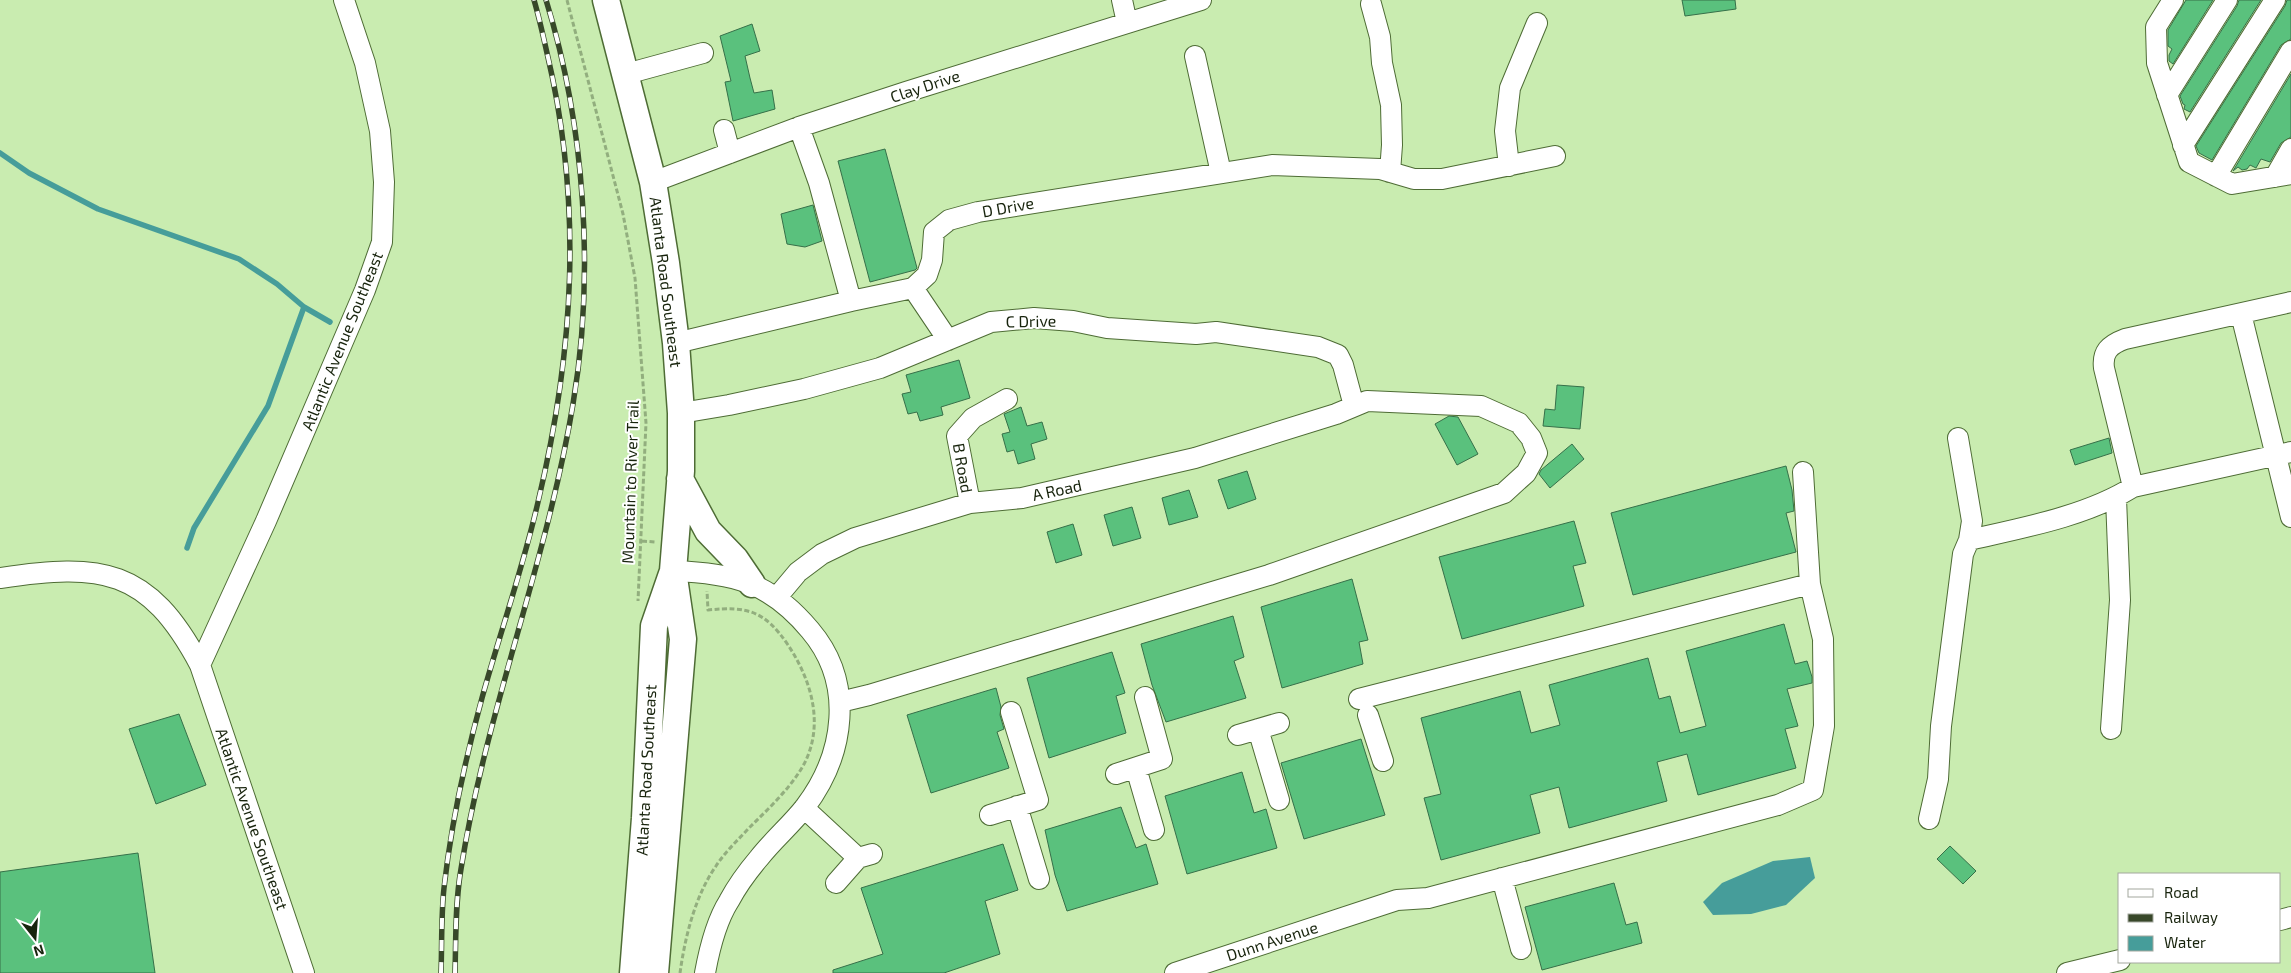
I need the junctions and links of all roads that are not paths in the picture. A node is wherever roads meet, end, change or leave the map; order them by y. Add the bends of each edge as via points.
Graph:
1 (344, 0) edge
2 (1122, 0) edge
3 (2173, 0) edge
4 (2227, 0) edge
5 (2274, 0) edge
6 (610, 1) edge
7 (1192, 1) edge
8 (1371, 4) dead end
9 (1127, 23) junction
10 (1537, 23) dead end
11 (2291, 51) edge
12 (703, 53) dead end
13 (1195, 56) dead end
14 (626, 74) junction
15 (2167, 95) junction
16 (799, 127) junction
17 (724, 130) dead end
18 (2183, 145) junction
19 (2291, 149) edge
20 (730, 153) junction
21 (1555, 156) dead end
22 (1509, 166) junction
23 (1390, 172) junction
24 (1221, 173) junction
25 (2216, 176) junction
26 (2283, 176) edge
27 (653, 182) junction
28 (913, 288) junction
29 (851, 301) junction
30 (2291, 302) edge
31 (2241, 314) junction
32 (948, 340) junction
33 (676, 343) junction
34 (1008, 399) dead end
35 (1354, 406) junction
36 (681, 413) junction
37 (1958, 438) dead end
38 (2283, 454) edge
39 (1803, 472) dead end
40 (680, 479) junction
41 (2133, 487) junction
42 (2116, 498) junction
43 (970, 503) junction
44 (2291, 517) edge
45 (1969, 540) junction
46 (673, 571) junction
47 (0, 578) edge
48 (752, 584) junction
49 (1810, 584) junction
50 (776, 597) junction
51 (200, 665) junction
52 (1145, 697) dead end
53 (840, 702) junction
54 (1011, 712) dead end
55 (1279, 723) dead end
56 (1258, 729) junction
57 (2111, 729) dead end
58 (1238, 735) dead end
59 (1383, 761) dead end
60 (1136, 768) junction
61 (1116, 774) dead end
62 (1279, 800) dead end
63 (1017, 806) junction
64 (804, 808) junction
65 (990, 815) dead end
66 (1929, 818) dead end
67 (1154, 830) dead end
68 (1502, 878) junction
69 (1039, 879) dead end
70 (836, 883) dead end
71 (1521, 949) dead end
72 (2118, 960) edge
73 (304, 973) edge
74 (633, 973) edge
75 (655, 973) edge
76 (705, 973) edge
77 (1174, 973) edge
78 (2067, 973) edge

1 - 51 street, Atlantic Avenue Southeast via 366,63 380,131 384,182 382,242 365,290
2 - 9 street
3 - 15 street via 2156,27 2157,63
4 - 15 street
5 - 18 street
6 - 14 main road, Atlanta Road Southeast
7 - 9 street, Clay Drive
8 - 23 street via 1391,105
9 - 16 street, Clay Drive
10 - 22 street via 1510,88 1505,131
11 - 25 street
12 - 14 street
13 - 24 street
14 - 27 main road, Atlanta Road Southeast
15 - 18 street
16 - 20 street, Clay Drive
16 - 29 street via 819,183
17 - 20 street
18 - 25 street via 2189,162
19 - 26 street
20 - 27 street, Clay Drive
21 - 22 street, D Drive
22 - 23 street, D Drive via 1442,179 1414,179
23 - 24 street, D Drive via 1272,165
24 - 28 street, D Drive via 978,212 949,220 934,232 932,260 927,275
25 - 26 street via 2232,184
27 - 33 main road, Atlanta Road Southeast
28 - 29 street
28 - 32 street
29 - 33 street
30 - 31 street
31 - 38 street
31 - 41 street via 2125,339 2113,343 2107,350 2103,357 2104,368
32 - 35 street, C Drive via 991,322 1034,318 1072,320 1107,328 1196,334 1216,332 1318,347 1338,355
32 - 36 street, C Drive via 880,368 804,389
33 - 36 main road, Atlanta Road Southeast
34 - 43 street, B Road via 973,418 957,436
35 - 43 street, A Road via 1195,458 1022,498
35 - 53 street, A Road via 1367,401 1481,406 1519,423 1531,438 1537,453 1526,473 1504,493 1269,575
36 - 40 main road, Atlanta Road Southeast
37 - 45 street via 1972,521
38 - 41 street
38 - 44 street
39 - 49 street
40 - 46 main road, Atlanta Road Southeast
40 - 48 main road via 708,531
41 - 42 street
42 - 45 street via 2079,512
42 - 57 street via 2120,600
43 - 50 street, A Road via 855,538 822,554 798,572
45 - 66 street via 1963,554 1941,726 1938,779
46 - 48 street via 717,573
46 - 74 main road, Atlanta Road Southeast via 654,626 645,818
46 - 75 main road, Atlanta Road Southeast via 683,639
47 - 51 street, Atlantic Avenue Southeast via 82,570 127,582 174,622
48 - 50 street
49 - 59 street via 1363,707
49 - 68 street, Dunn Avenue via 1823,639 1824,726 1813,790 1778,805
50 - 53 street via 797,614 821,642 833,669
51 - 73 street, Atlantic Avenue Southeast
52 - 60 street via 1162,759
53 - 64 street via 840,728 833,752 820,783
54 - 63 street via 1038,800
55 - 56 street
56 - 58 street
56 - 62 street
60 - 61 street
60 - 67 street
63 - 65 street
63 - 69 street
64 - 70 street via 865,856
64 - 76 street via 759,857 728,903
68 - 71 street
68 - 77 street, Dunn Avenue via 1428,898 1397,900
72 - 78 street

